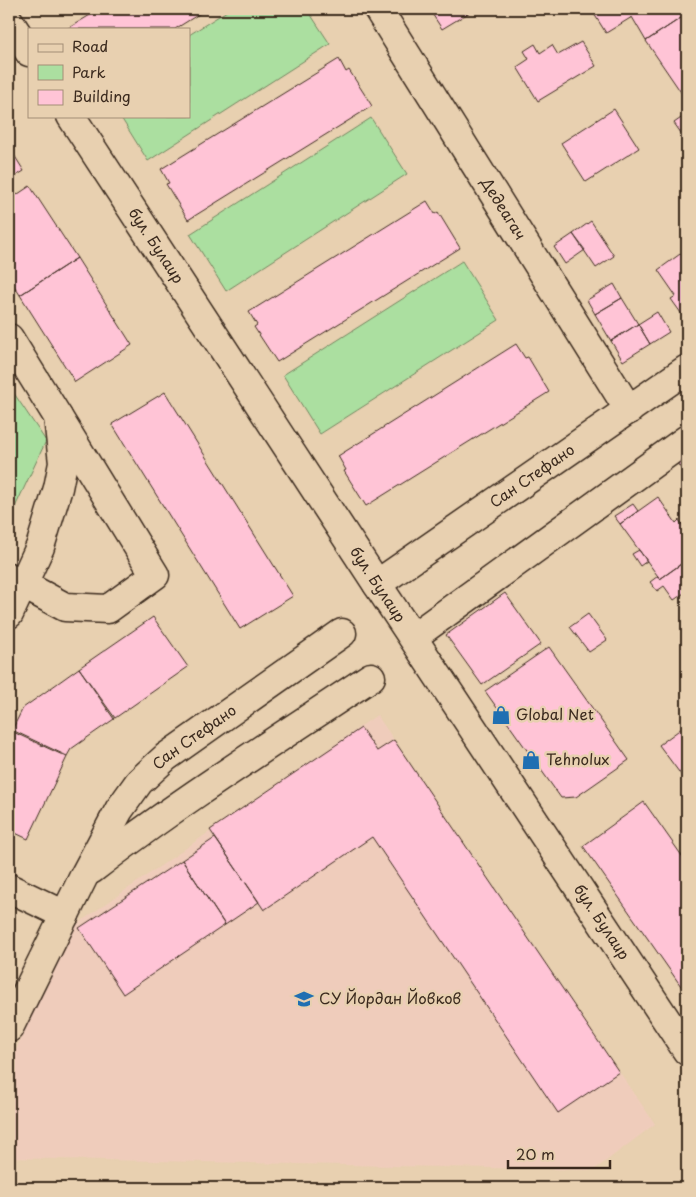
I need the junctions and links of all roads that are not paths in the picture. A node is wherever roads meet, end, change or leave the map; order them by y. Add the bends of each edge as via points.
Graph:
1 (378, 9) edge
2 (9, 21) edge
3 (28, 50) edge
4 (72, 118) edge
5 (9, 338) edge
6 (687, 369) edge
7 (629, 410) junction
8 (58, 417) junction
9 (687, 439) edge
10 (16, 581) edge
11 (378, 584) junction
12 (9, 614) edge
13 (342, 633) dead end
14 (412, 637) junction
15 (371, 677) dead end
16 (84, 876) junction
17 (9, 888) edge
18 (64, 915) junction
19 (9, 1028) edge
20 (687, 1051) edge

1 - 7 street, Дедеагач
2 - 3 street
4 - 11 street, бул. Булаир
5 - 8 street
6 - 7 street, Сан Стефано
7 - 11 street, Сан Стефано
8 - 10 street via 63,463 58,488 40,547
8 - 10 street via 155,574 108,609 65,607
9 - 14 street
10 - 12 street
11 - 14 street, бул. Булаир
13 - 16 street, Сан Стефано via 166,757 139,782 118,810
14 - 20 street, бул. Булаир
15 - 16 street, Сан Стефано via 132,838
16 - 18 street, Сан Стефано
17 - 18 street
18 - 19 street, Сан Стефано

